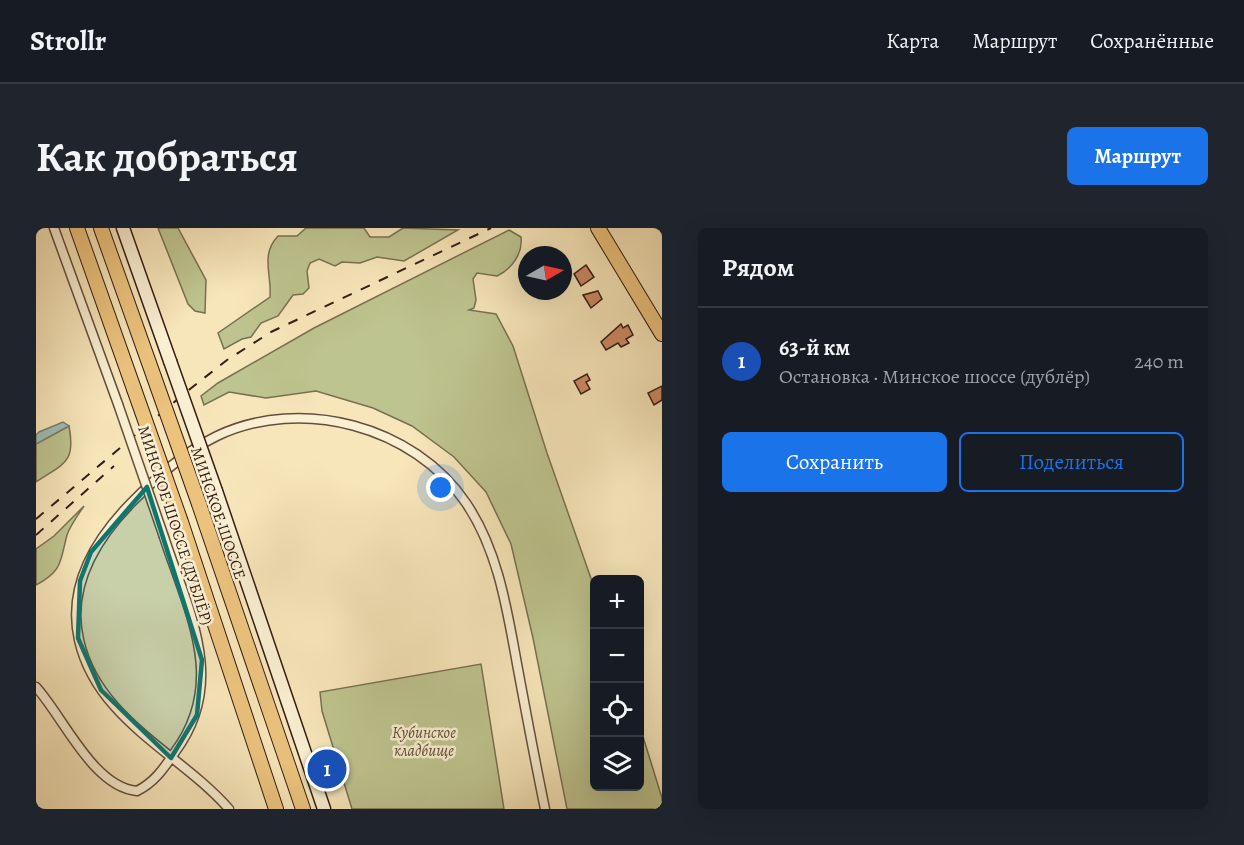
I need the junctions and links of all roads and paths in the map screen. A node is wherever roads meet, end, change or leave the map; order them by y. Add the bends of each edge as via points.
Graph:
1 (54, 228) edge
2 (77, 228) edge
3 (101, 228) edge
4 (123, 228) edge
5 (598, 228) edge
6 (660, 328) edge
7 (36, 687) edge
8 (171, 758) junction
9 (229, 809) edge
10 (276, 809) edge
11 (303, 809) edge
12 (324, 809) edge
13 (545, 809) edge

1 - 8 street, МИНСКОЕ ШОССЕ (ДУБЛЁР), bridge via 164,537 202,660 197,715
2 - 10 main road, bridge via 181,522
3 - 11 main road, МИНСКОЕ ШОССЕ, bridge
4 - 12 main road, bridge
5 - 6 main road
7 - 8 street, МИНСКОЕ ШОССЕ (ДУБЛЁР) via 100,773 116,787 137,791 148,785
8 - 9 street via 204,782
8 - 13 street via 120,714 100,690 87,665 78,638 78,610 80,581 91,552 114,521 155,479 216,436 280,419 347,423 408,448 440,472 466,502 487,539 500,579

